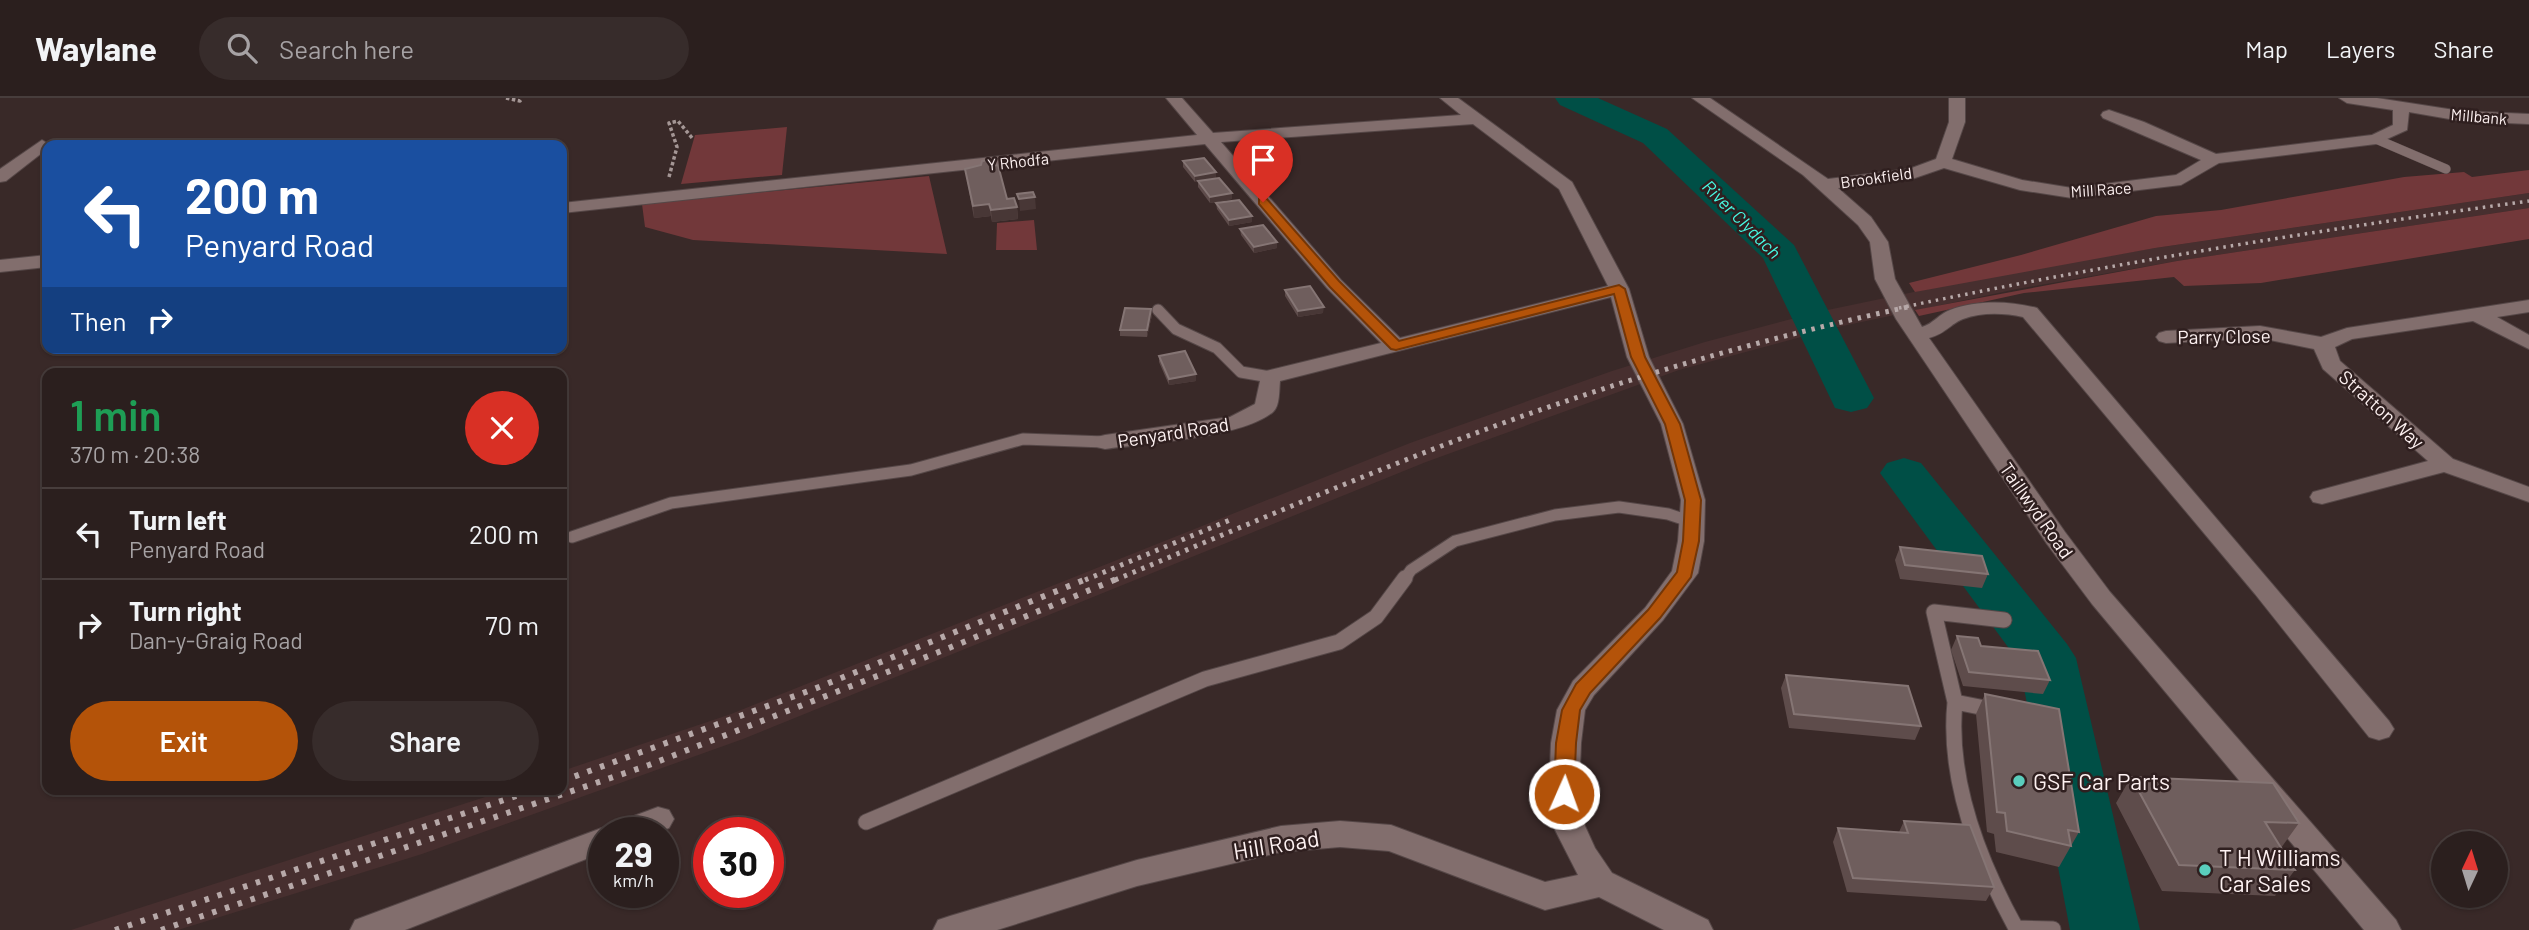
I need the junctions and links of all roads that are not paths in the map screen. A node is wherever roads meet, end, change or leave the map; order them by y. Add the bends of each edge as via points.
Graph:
1 (1174, 98) edge
2 (1448, 98) edge
3 (1700, 98) edge
4 (1957, 98) edge
5 (2347, 98) edge
6 (2124, 102) dead end
7 (2401, 108) junction
8 (2109, 115) junction
9 (1475, 118) junction
10 (2529, 119) edge
11 (2093, 124) dead end
12 (2376, 139) junction
13 (1210, 140) junction
14 (42, 146) edge
15 (2214, 159) junction
16 (1943, 162) junction
17 (2446, 169) dead end
18 (0, 177) edge
19 (1825, 184) junction
20 (567, 207) edge
21 (42, 262) edge
22 (0, 266) edge
23 (1619, 289) junction
24 (2529, 306) edge
25 (1158, 310) dead end
26 (2476, 314) junction
27 (1916, 335) junction
28 (2166, 337) dead end
29 (2529, 343) edge
30 (2323, 344) junction
31 (1396, 346) junction
32 (1270, 377) junction
33 (1105, 442) joint
34 (2445, 464) junction
35 (2529, 495) edge
36 (2322, 497) dead end
37 (1692, 522) junction
38 (572, 537) dead end
39 (2004, 620) dead end
40 (1955, 702) junction
41 (2004, 712) edge
42 (2379, 729) dead end
43 (866, 822) dead end
44 (588, 845) edge
45 (1601, 883) junction
46 (2016, 929) edge
47 (2053, 929) edge
48 (368, 930) edge
49 (950, 930) edge
50 (1696, 930) edge
51 (2384, 930) edge

1 - 13 street
2 - 9 street
3 - 19 street, Taillwyd Road
4 - 16 street via 1957,121
5 - 7 street, Millbank
6 - 8 street
7 - 10 street, Millbank
7 - 12 street via 2401,127
8 - 11 street
8 - 15 street, Mill Race
9 - 13 street, Y Rhodfa
9 - 23 street via 1566,186
12 - 15 street, Mill Race
12 - 17 lane
13 - 20 street, Y Rhodfa via 1035,162
13 - 31 street via 1334,284
14 - 18 street
15 - 16 street, Mill Race via 2181,180 2072,193 2020,185
16 - 19 street, Brookfield via 1912,174
19 - 27 street, Taillwyd Road via 1865,221 1879,242 1885,278
21 - 22 street
23 - 31 street
23 - 37 street via 1638,357 1672,424 1693,500
24 - 26 street
25 - 32 lane via 1176,329 1217,348 1241,372
26 - 29 street
26 - 30 street via 2347,334
27 - 42 street via 1937,329 1954,315 1986,308 2030,312
27 - 51 street, Taillwyd Road via 2101,598
28 - 30 street, Parry Close via 2260,332
30 - 34 street, Stratton Way via 2331,364
31 - 32 street
32 - 33 street, Penyard Road via 1266,407 1236,423
33 - 38 lane via 1023,439 911,470 671,503
34 - 35 street, Stratton Way
34 - 36 street
37 - 43 lane via 1619,507 1555,515 1455,541 1411,570 1376,617 1339,642 1193,684
37 - 45 street via 1685,573 1654,614 1583,688 1571,710 1564,794 1569,826
39 - 40 lane via 1934,612
40 - 41 lane
40 - 46 lane via 1959,769 1990,878
44 - 48 street
45 - 49 street, Hill Road via 1545,896 1391,838 1340,834 1281,839 1137,873
45 - 50 street
46 - 47 lane

